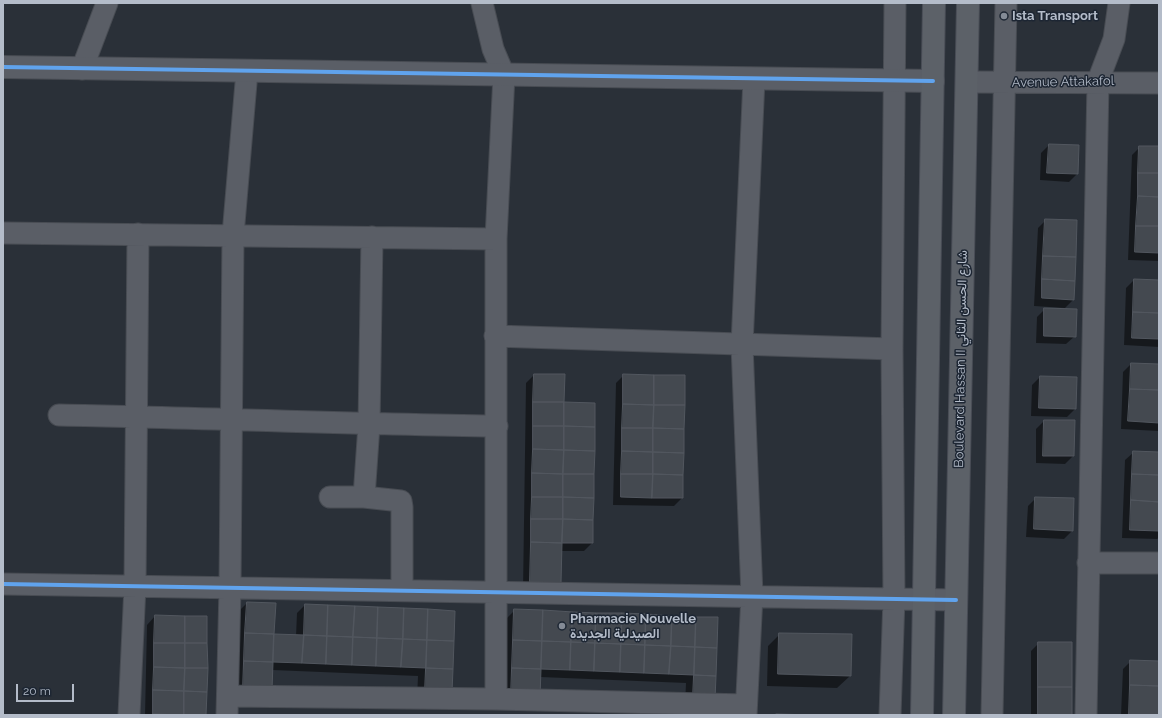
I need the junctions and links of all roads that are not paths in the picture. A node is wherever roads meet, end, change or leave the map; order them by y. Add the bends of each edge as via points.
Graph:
1 (106, 3) edge
2 (482, 3) edge
3 (896, 3) edge
4 (934, 3) edge
5 (968, 3) edge
6 (1006, 3) edge
7 (1118, 3) edge
8 (3, 67) edge
9 (82, 68) junction
10 (247, 71) junction
11 (504, 75) junction
12 (754, 79) junction
13 (894, 81) junction
14 (933, 81) junction
15 (1098, 81) junction
16 (967, 82) junction
17 (1005, 83) junction
18 (1159, 83) edge
19 (3, 233) edge
20 (138, 234) junction
21 (233, 235) junction
22 (372, 237) junction
23 (496, 239) junction
24 (495, 336) junction
25 (742, 345) junction
26 (892, 349) junction
27 (59, 415) dead end
28 (136, 417) junction
29 (232, 418) junction
30 (369, 424) junction
31 (496, 426) junction
32 (330, 497) dead end
33 (364, 497) junction
34 (1088, 563) junction
35 (1159, 563) edge
36 (3, 584) edge
37 (135, 586) junction
38 (230, 587) junction
39 (402, 590) junction
40 (497, 591) junction
41 (752, 595) junction
42 (894, 598) junction
43 (924, 599) junction
44 (956, 600) junction
45 (496, 699) junction
46 (227, 706) edge
47 (746, 710) edge
48 (129, 715) edge
49 (890, 715) edge
50 (922, 715) edge
51 (954, 715) edge
52 (992, 715) edge
53 (1086, 715) edge

1 - 9 street
2 - 11 street via 493,49
3 - 13 street
4 - 14 main road
5 - 16 main road, Boulevard Hassan II شارع الحسن الثاني
6 - 17 street
7 - 15 street via 1114,39
8 - 9 street
9 - 10 street
10 - 11 street
10 - 21 street
11 - 12 street
11 - 23 street
12 - 13 street
12 - 25 street
13 - 14 street
13 - 26 street
14 - 16 main road
14 - 43 main road
15 - 17 street, Avenue Attakafol
15 - 18 street, Avenue Attakafol
15 - 34 street
16 - 17 street, Avenue Attakafol
16 - 44 main road, Boulevard Hassan II شارع الحسن الثاني
17 - 52 street
19 - 20 street
20 - 21 street
20 - 28 street
21 - 22 street
21 - 29 street
22 - 23 street
22 - 30 street
23 - 24 street
24 - 25 street
24 - 31 street
25 - 26 street
25 - 41 street
26 - 42 street
27 - 28 street
28 - 29 street
28 - 37 street
29 - 30 street
29 - 38 street
30 - 31 street
30 - 33 street
31 - 40 street
32 - 33 street
33 - 39 street via 397,500 402,504
34 - 35 street
34 - 53 street
36 - 37 street
37 - 38 street
37 - 48 street
38 - 39 street
38 - 46 street
39 - 40 street
40 - 41 street
40 - 45 street
41 - 42 street
41 - 47 street
42 - 43 street
42 - 49 street
43 - 44 street
43 - 50 main road
44 - 51 main road, Boulevard Hassan II شارع الحسن الثاني
45 - 46 street
45 - 47 street

